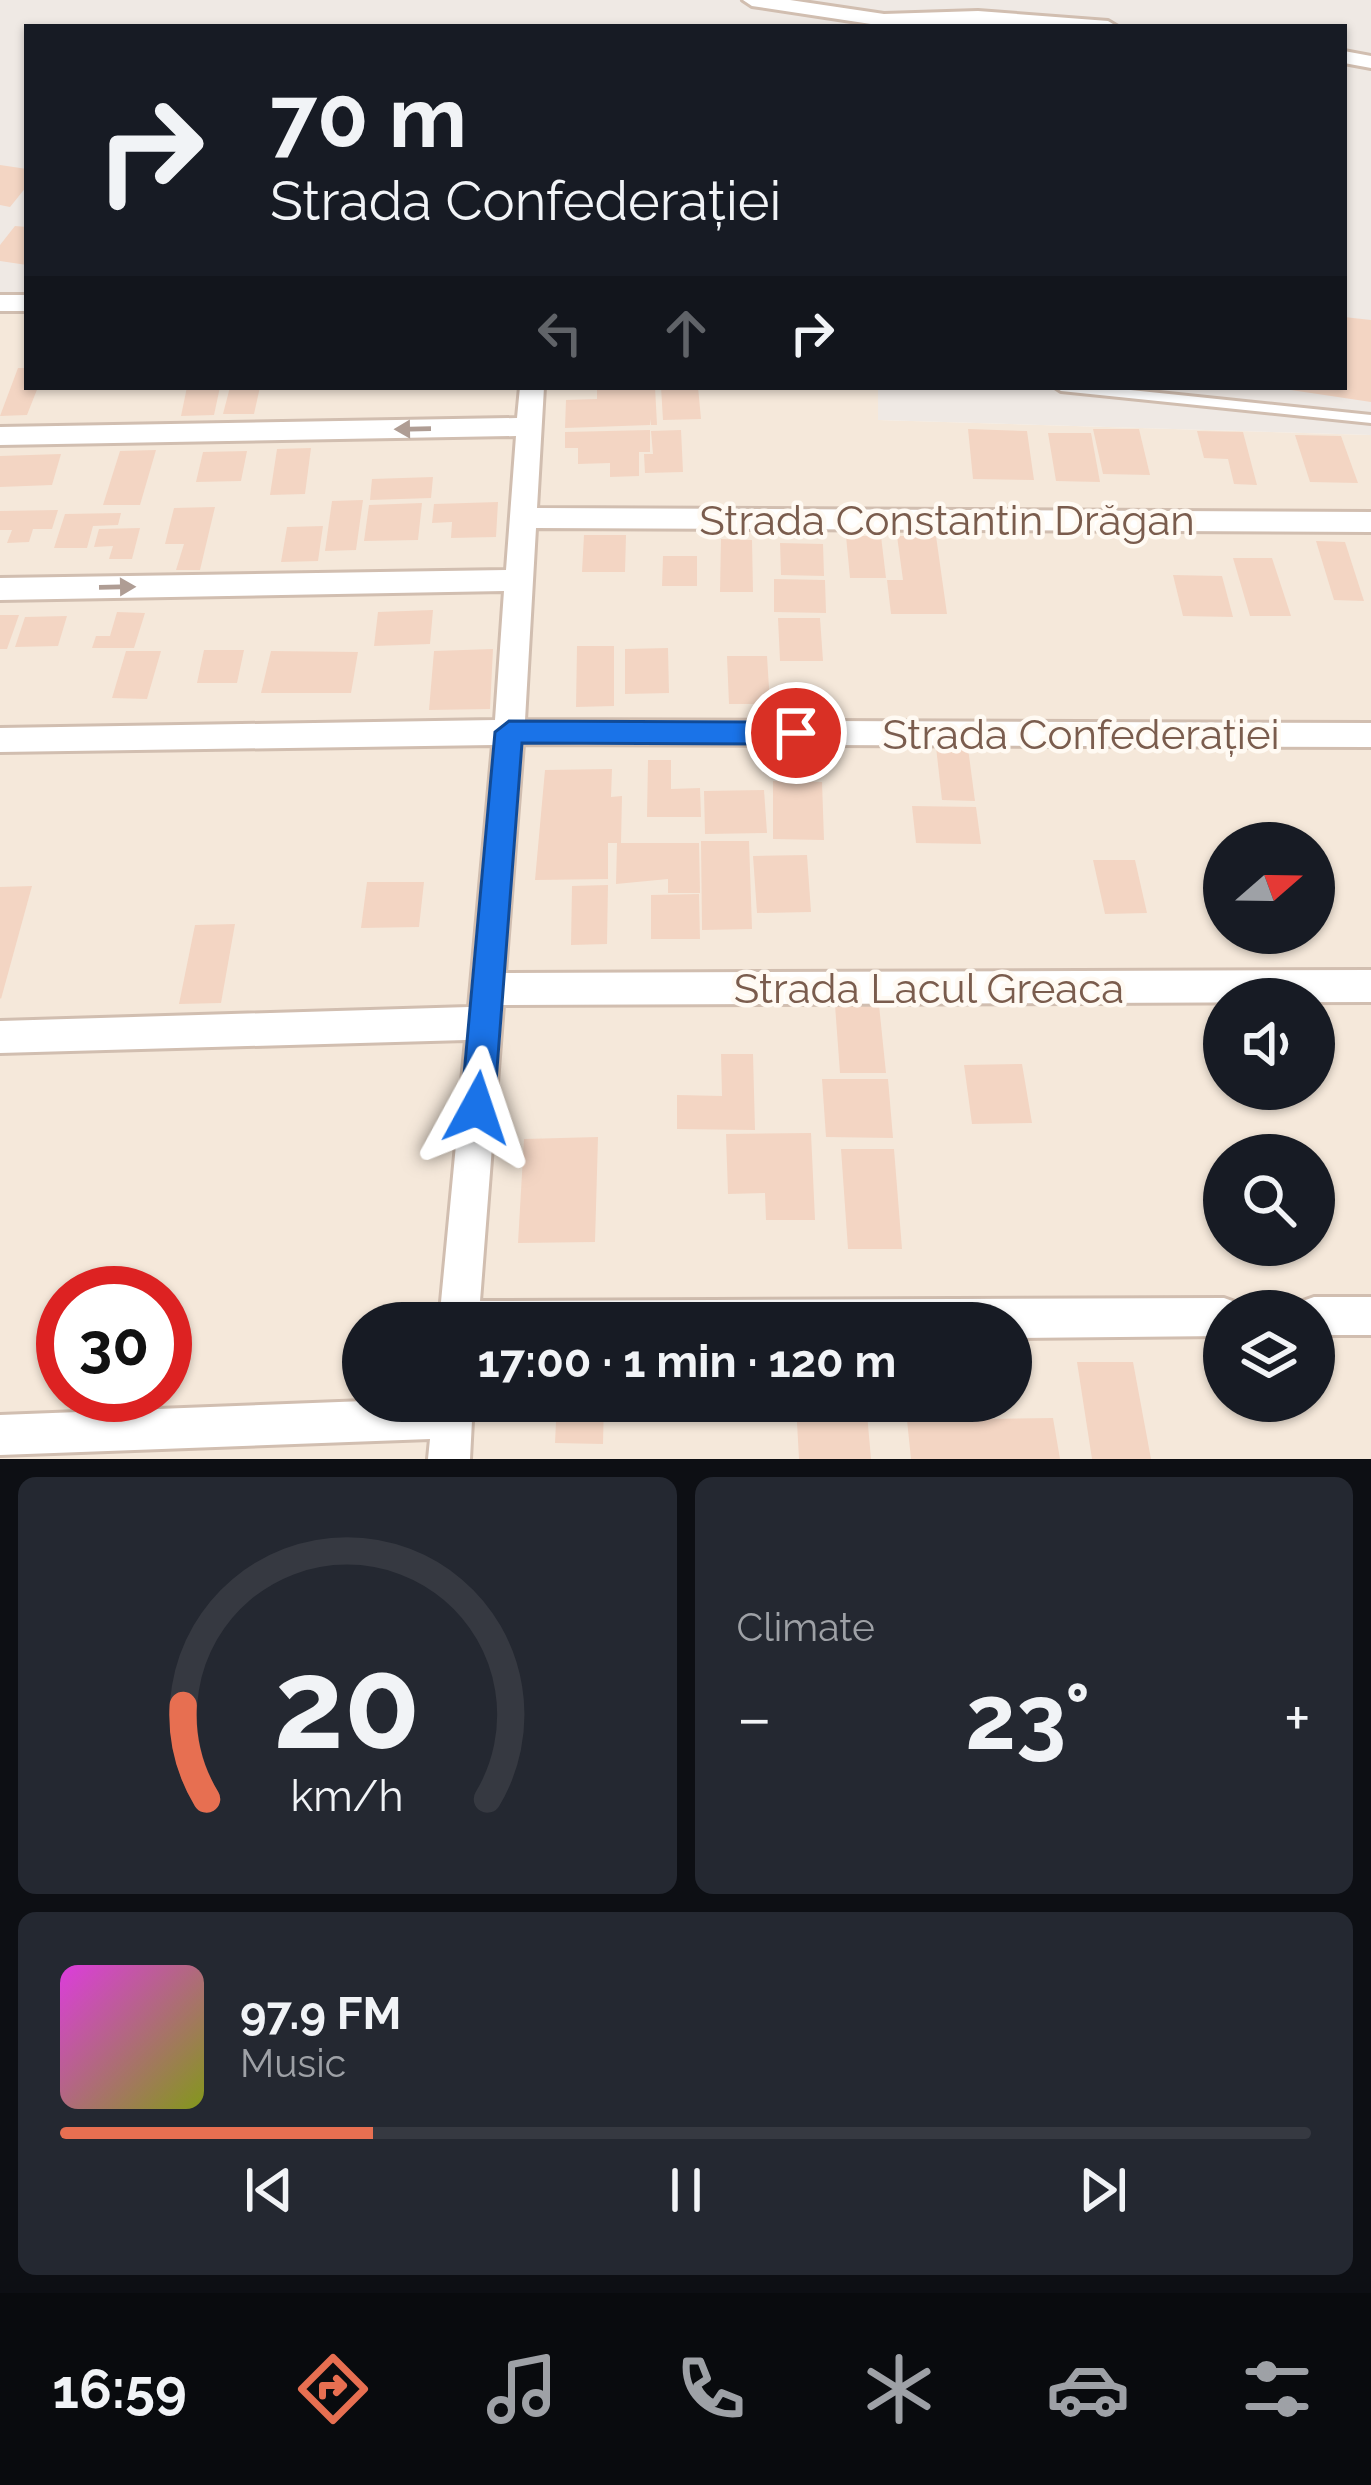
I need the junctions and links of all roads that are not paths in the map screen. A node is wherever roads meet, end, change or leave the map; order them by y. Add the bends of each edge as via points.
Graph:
1 (752, 0) edge
2 (1069, 24) edge
3 (532, 390) edge
4 (1090, 390) edge
5 (1371, 419) edge
6 (530, 427) junction
7 (0, 436) edge
8 (523, 518) junction
9 (1371, 522) edge
10 (519, 580) junction
11 (0, 589) edge
12 (509, 732) junction
13 (1371, 735) edge
14 (0, 740) edge
15 (1371, 986) edge
16 (486, 1006) junction
17 (0, 1037) edge
18 (461, 1302) edge
19 (1335, 1316) edge
20 (1371, 1316) edge
21 (1203, 1317) edge
22 (1032, 1318) edge
23 (451, 1426) edge
24 (0, 1435) edge

1 - 2 street via 884,20
3 - 6 street
4 - 5 lane
6 -> 7 street
6 - 8 street
8 - 9 street, Strada Constantin Drăgan
8 - 10 street
11 -> 10 street
10 - 12 street
12 - 13 street, Strada Confederației
12 - 14 street, Strada Confederației
12 - 16 street
15 - 16 street, Strada Lacul Greaca
16 - 17 street, Strada Lacul Greaca
16 - 18 street
19 - 20 street
21 - 22 street
23 - 24 street

